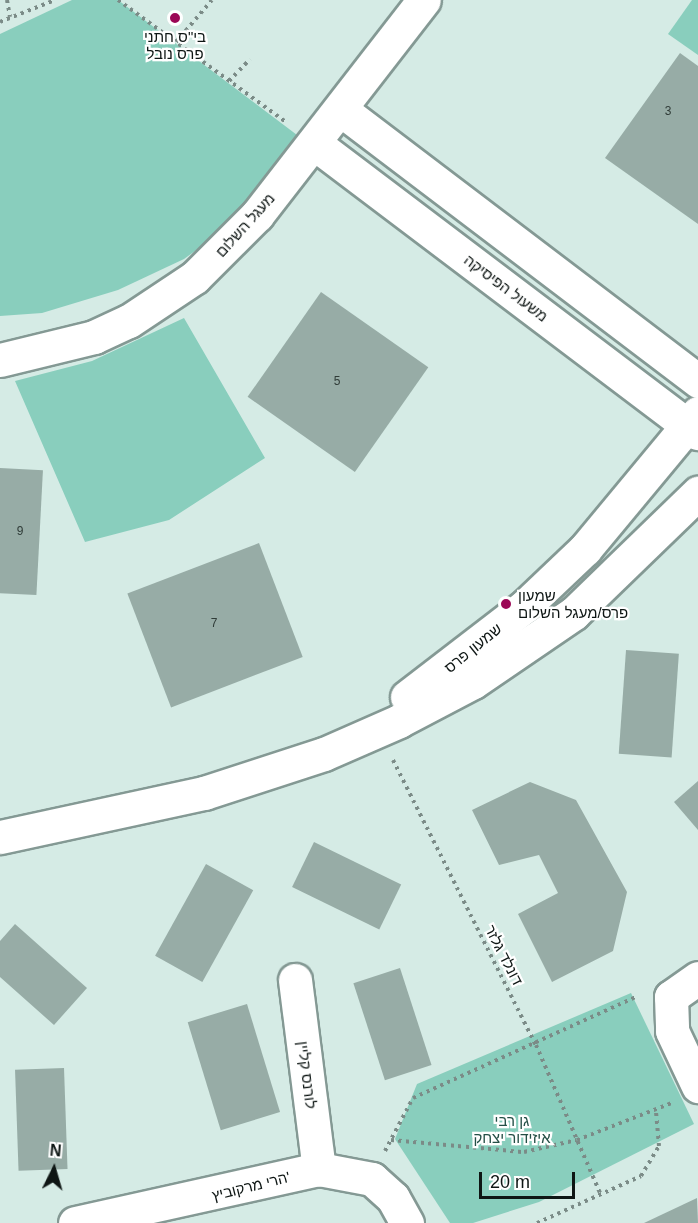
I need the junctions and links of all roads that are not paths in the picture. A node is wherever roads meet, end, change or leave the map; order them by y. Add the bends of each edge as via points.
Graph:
1 (424, 0) edge
2 (340, 109) junction
3 (314, 143) junction
4 (0, 360) edge
5 (698, 381) edge
6 (695, 424) edge
7 (698, 493) edge
8 (324, 754) junction
9 (0, 837) edge
10 (698, 978) edge
11 (295, 980) dead end
12 (688, 1093) edge
13 (318, 1169) junction
14 (75, 1223) edge
15 (407, 1223) edge

1 - 2 street, מעגל השלום
2 - 3 street, מעגל השלום
2 - 5 street
3 - 4 street, מעגל השלום via 231,244 159,303 94,337
3 - 6 street, משעול הפיסיקה
6 - 8 street, שמעון פרס via 585,549 525,606 433,680
7 - 8 street, שמעון פרס via 574,613 473,682
8 - 9 street, שמעון פרס via 204,794
10 - 12 street via 671,997 672,1031
11 - 13 street, לורנס קליין
13 - 14 street, הרי מרקוביץ'
13 - 15 street, הרי מרקוביץ' via 372,1179 393,1198

